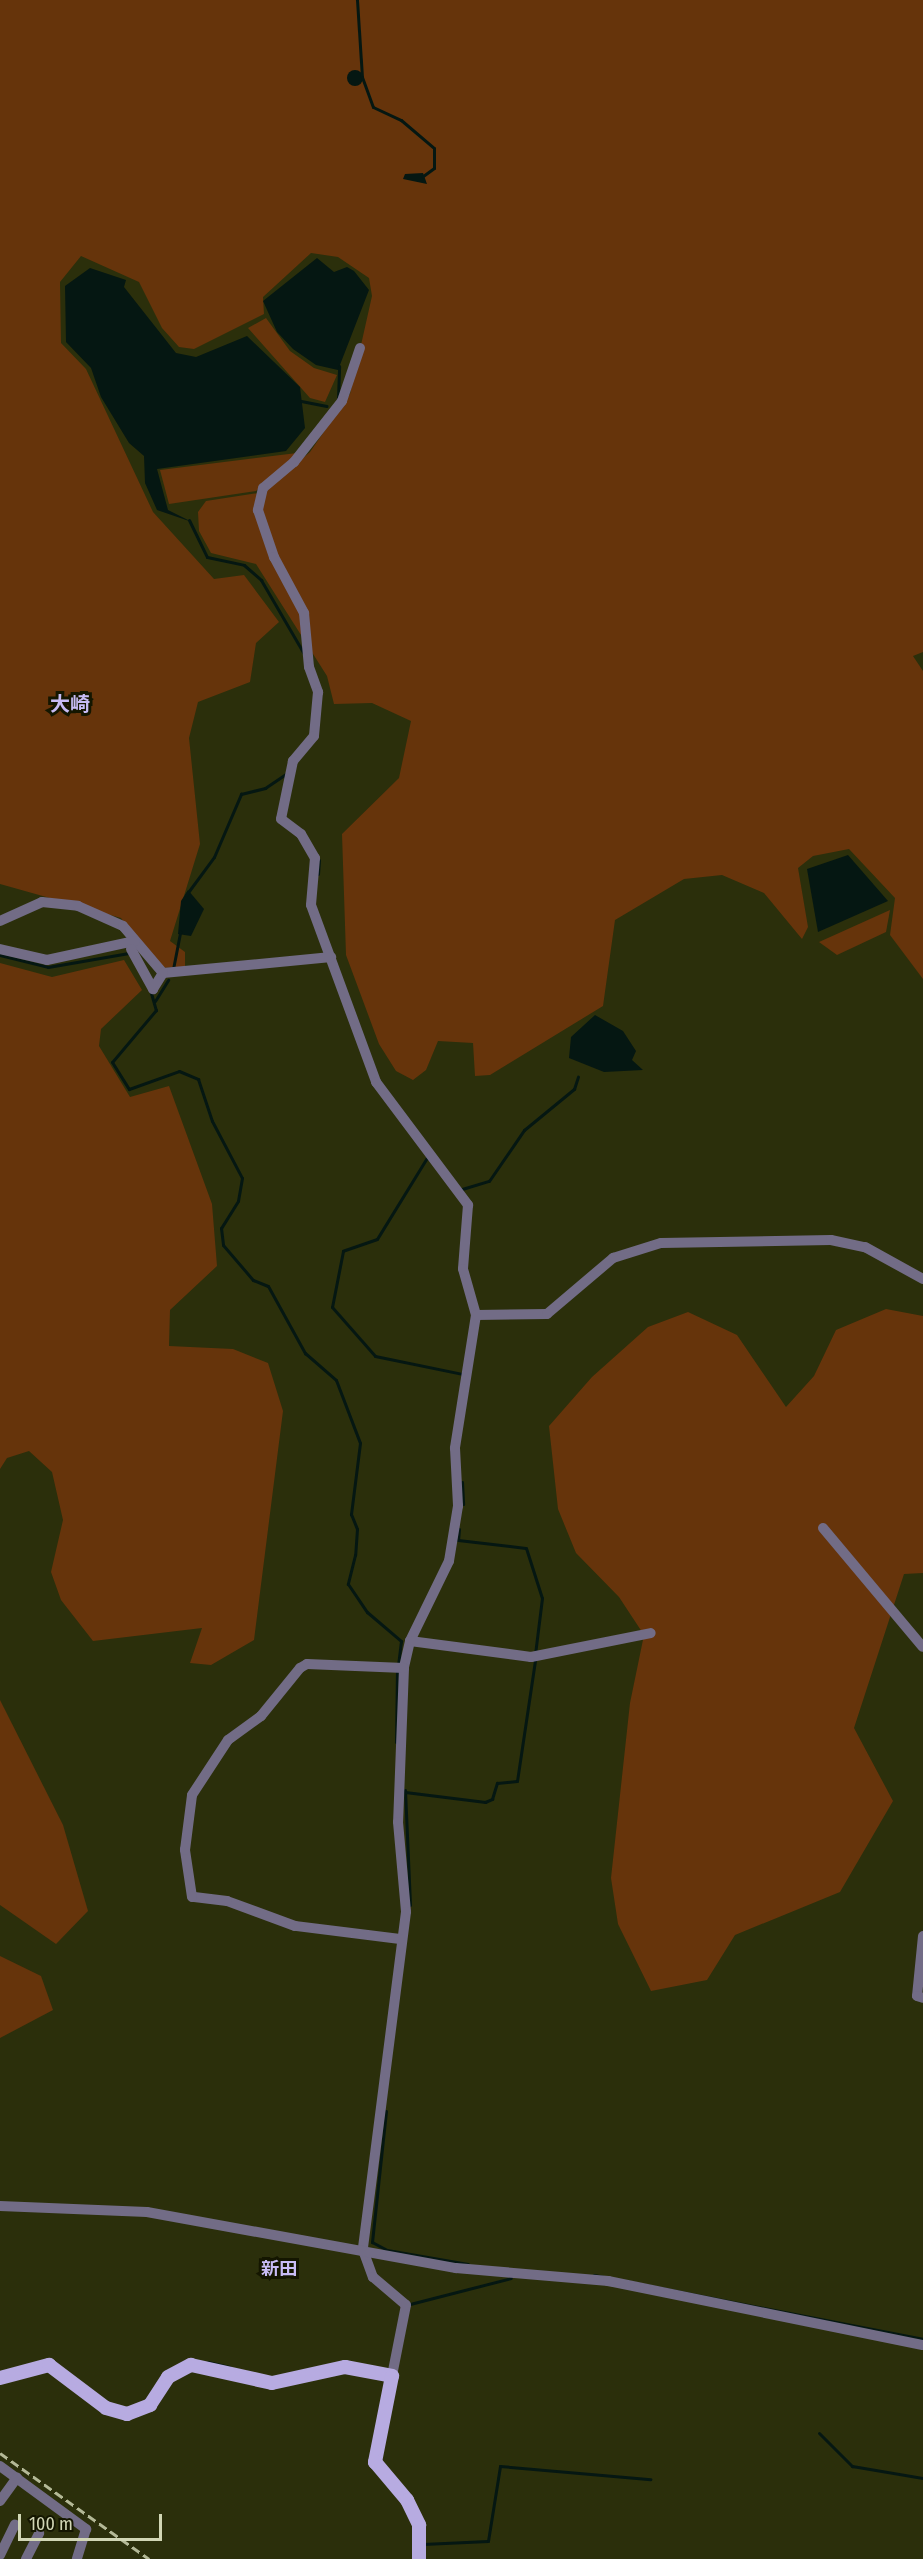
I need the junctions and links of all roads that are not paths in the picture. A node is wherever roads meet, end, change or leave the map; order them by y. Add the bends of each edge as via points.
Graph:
1 (360, 348) dead end
2 (0, 921) edge
3 (130, 944) junction
4 (0, 950) edge
5 (331, 957) junction
6 (163, 973) junction
7 (923, 1279) edge
8 (476, 1314) junction
9 (823, 1528) dead end
10 (651, 1632) dead end
11 (410, 1641) junction
12 (923, 1647) edge
13 (399, 1668) junction
14 (923, 1936) edge
15 (400, 1939) junction
16 (923, 1998) edge
17 (0, 2206) edge
18 (363, 2250) junction
19 (923, 2345) edge
20 (392, 2376) junction
21 (0, 2378) edge
22 (0, 2466) edge
23 (17, 2478) junction
24 (0, 2501) edge
25 (15, 2524) dead end
26 (39, 2533) dead end
27 (0, 2555) edge
28 (26, 2559) edge
29 (77, 2559) edge
30 (419, 2559) edge

1 - 5 street via 342,401 258,499 260,524 304,614 308,658 318,692 316,727 293,761 280,814 307,842 315,858 308,894
2 - 3 street via 51,902 78,906 123,926
3 - 4 street via 47,960
3 - 6 street
3 - 6 street via 153,989
5 - 6 street
5 - 8 street via 376,1082 468,1204 463,1269
7 - 8 street via 865,1247 831,1240 661,1243 605,1263 548,1314
8 - 11 street via 455,1448 458,1506 449,1561
9 - 12 street
10 - 11 street via 535,1657
11 - 13 street
13 - 15 street via 398,1822 406,1894
13 - 15 street via 307,1664 300,1668 261,1716 228,1740 192,1795 185,1861 192,1897 227,1901 296,1926
14 - 16 street via 917,1996
15 - 18 street
17 - 18 street via 147,2212
18 - 19 street via 493,2274 608,2281
18 - 20 street via 373,2277 406,2305
20 - 21 main road via 345,2367 272,2383 191,2365 168,2377 150,2405 127,2414 106,2408 49,2365
20 - 30 main road via 375,2462 407,2500 418,2525
22 - 23 street
23 - 24 street
23 - 29 street via 86,2529
25 - 27 street
26 - 28 street

